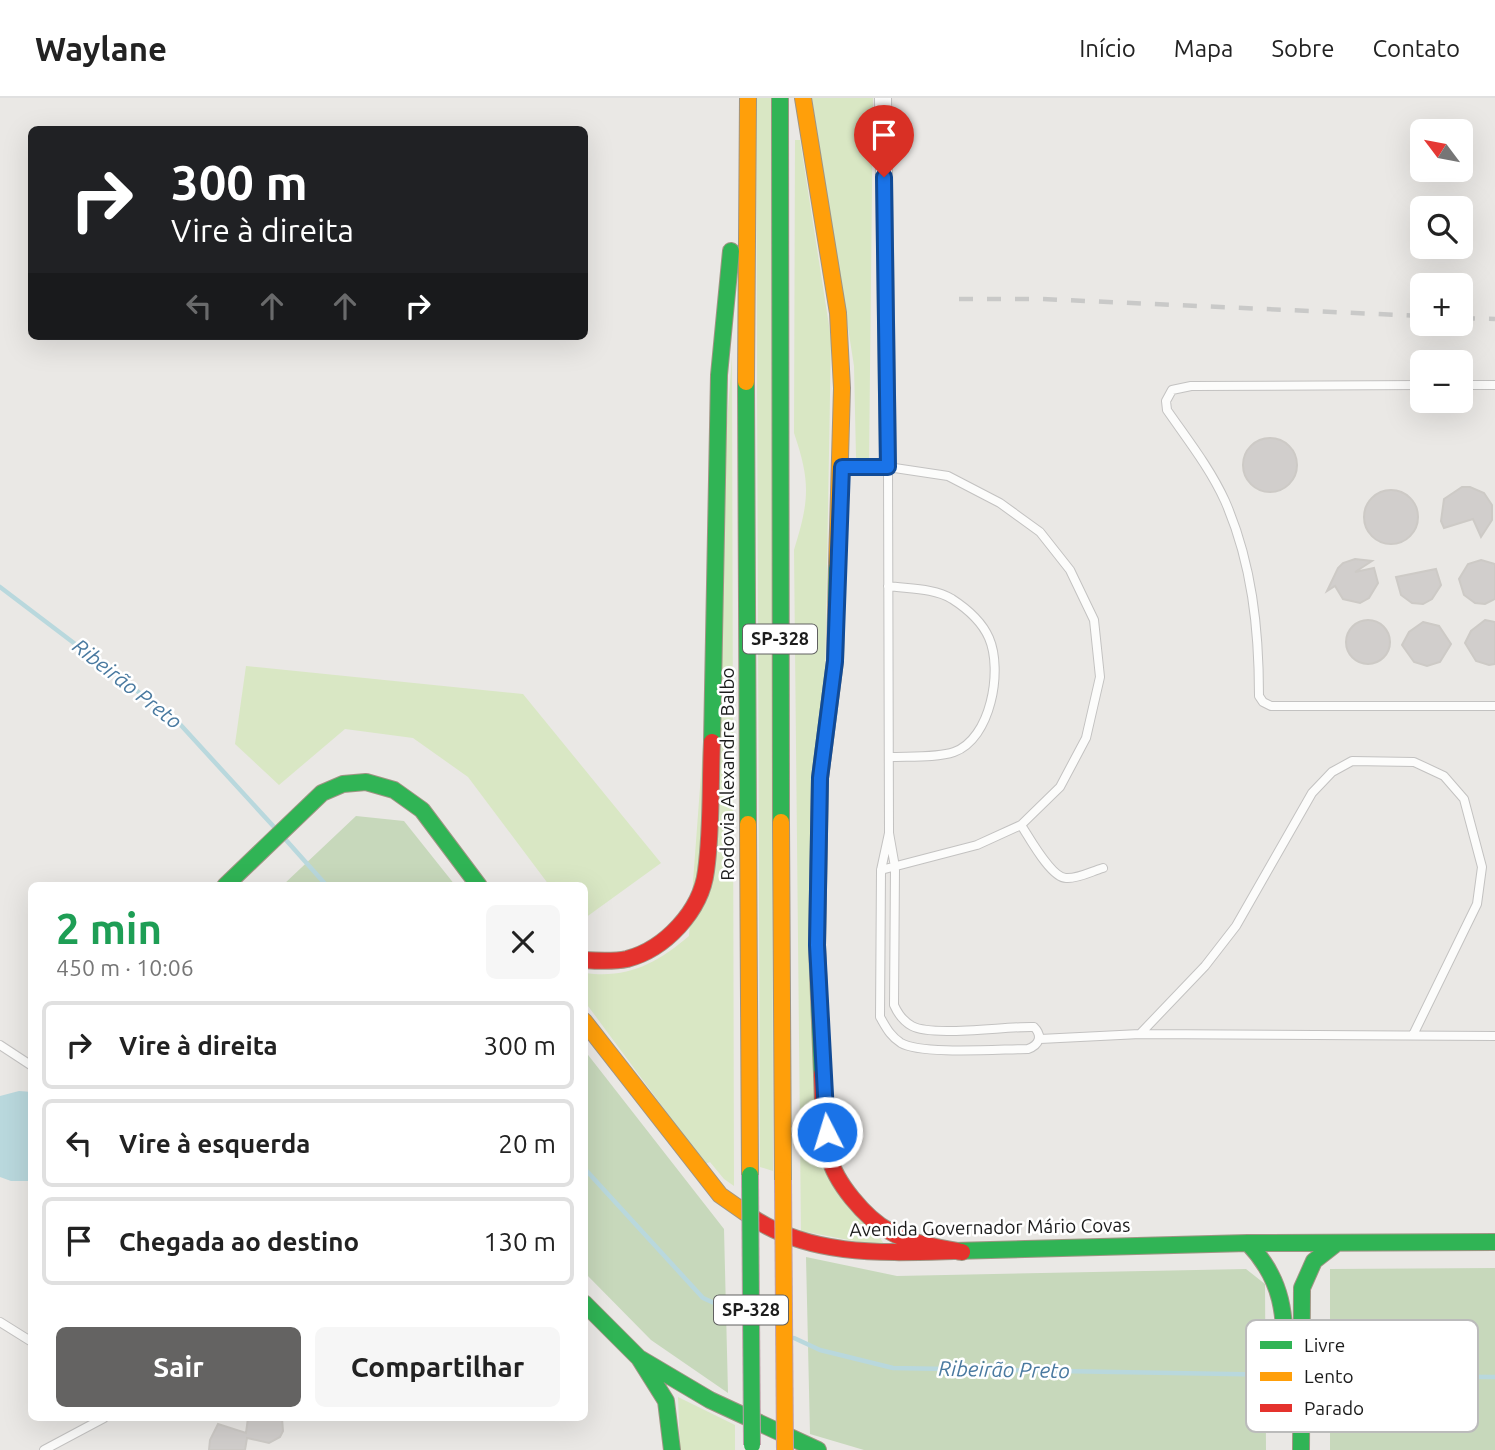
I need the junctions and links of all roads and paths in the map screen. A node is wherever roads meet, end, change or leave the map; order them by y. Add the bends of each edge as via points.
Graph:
1 (748, 98) edge
2 (780, 98) edge
3 (803, 98) edge
4 (883, 98) edge
5 (1410, 385) edge
6 (1473, 385) edge
7 (1495, 385) edge
8 (842, 467) junction
9 (888, 467) junction
10 (888, 586) junction
11 (1495, 706) edge
12 (889, 757) junction
13 (1021, 825) junction
14 (889, 833) junction
15 (895, 867) junction
16 (1103, 868) dead end
17 (881, 870) junction
18 (229, 881) edge
19 (476, 882) edge
20 (588, 961) edge
21 (588, 1026) edge
22 (1140, 1034) junction
23 (1413, 1035) junction
24 (1495, 1036) edge
25 (1040, 1039) junction
26 (0, 1045) edge
27 (28, 1063) edge
28 (1248, 1242) junction
29 (1336, 1242) junction
30 (1495, 1242) edge
31 (962, 1252) junction
32 (588, 1307) edge
33 (1288, 1320) edge
34 (1296, 1320) edge
35 (0, 1322) edge
36 (28, 1340) edge
37 (639, 1358) junction
38 (98, 1421) edge
39 (1289, 1432) edge
40 (1297, 1432) edge
41 (752, 1447) edge
42 (44, 1450) edge
43 (672, 1450) edge
44 (785, 1450) edge
45 (818, 1450) edge
46 (1285, 1450) edge
47 (1301, 1450) edge

1 - 20 main road via 719,375 706,873 687,919 662,943 632,958
1 - 41 main road, Rodovia Alexandre Balbo / SP-328, bridge
2 - 44 main road, SP-328, bridge
3 - 8 main road via 841,340
4 - 9 street
5 - 11 lane via 1191,386 1172,390 1166,401 1167,410 1224,501 1245,559 1256,618 1263,702 1271,706
6 - 7 lane
8 - 9 street
8 - 31 main road via 835,661 820,778 817,945 829,1157 842,1185 872,1220 912,1241
9 - 10 lane
9 - 13 lane via 948,476 1000,503 1040,532 1070,570 1094,620 1100,677 1086,738 1060,786
10 - 12 lane
10 - 12 lane via 934,592 965,609 989,637 995,673 988,715 964,745 954,752
12 - 14 lane
13 - 15 lane via 976,845
13 - 16 lane via 1061,878
14 - 15 lane
14 - 17 lane
15 - 17 lane
15 - 25 lane via 894,1005 901,1018 931,1031 1034,1027
17 - 25 lane via 880,1017 889,1033 902,1044 920,1049 1028,1049
18 - 19 main road via 322,793 343,784 366,782 394,790 422,810
21 - 31 main road, Avenida Governador Mário Covas via 720,1195 765,1226 829,1248 874,1253
22 - 23 lane
22 - 23 lane via 1236,926 1312,793 1332,772 1352,761 1415,762 1444,776 1464,799 1482,867 1477,904
22 - 25 lane
23 - 24 lane
26 - 27 lane
28 - 29 main road, Avenida Governador Mário Covas
28 - 31 main road, Avenida Governador Mário Covas
28 - 33 main road via 1265,1257 1276,1276
29 - 30 main road, Avenida Governador Mário Covas
29 - 34 main road via 1306,1271
32 - 37 main road
35 - 36 lane
37 - 43 main road via 666,1401
37 - 45 main road via 710,1400
38 - 42 lane
39 - 46 main road
40 - 47 main road

